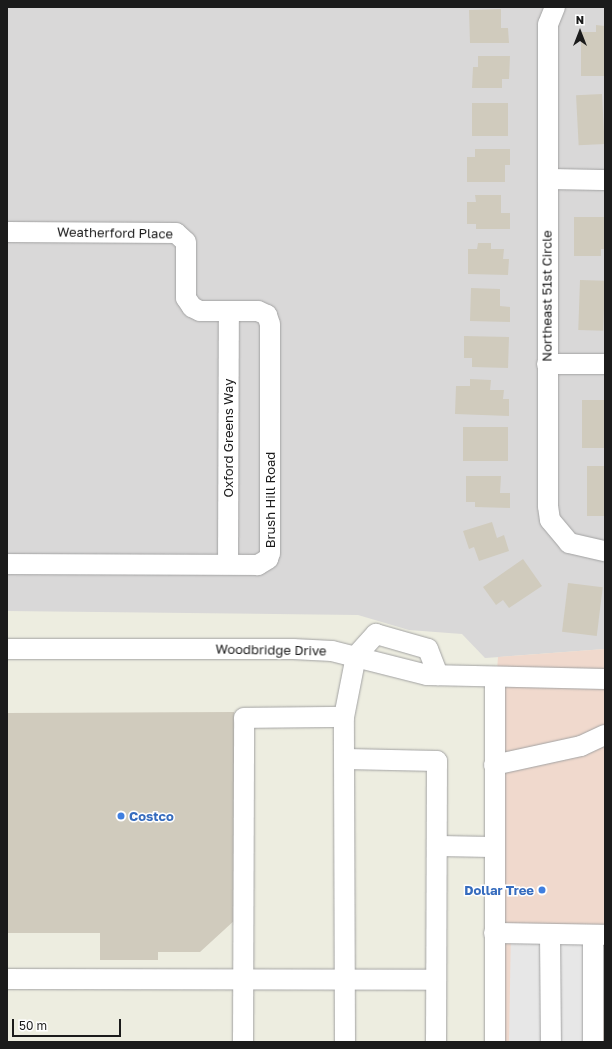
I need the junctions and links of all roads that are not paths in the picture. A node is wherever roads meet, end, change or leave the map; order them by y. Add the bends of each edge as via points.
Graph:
1 (555, 7) edge
2 (548, 179) junction
3 (605, 180) edge
4 (7, 232) edge
5 (229, 311) junction
6 (547, 364) junction
7 (605, 364) edge
8 (605, 551) edge
9 (7, 564) edge
10 (228, 564) junction
11 (7, 649) edge
12 (356, 656) junction
13 (438, 675) junction
14 (495, 678) junction
15 (605, 679) edge
16 (344, 717) junction
17 (605, 735) edge
18 (346, 759) junction
19 (494, 764) junction
20 (437, 846) junction
21 (494, 847) junction
22 (494, 933) junction
23 (550, 934) junction
24 (599, 935) edge
25 (7, 979) edge
26 (345, 979) junction
27 (243, 980) junction
28 (436, 980) junction
29 (243, 1042) edge
30 (345, 1042) edge
31 (436, 1042) edge
32 (495, 1042) edge
33 (551, 1042) edge
34 (593, 1042) edge

1 - 2 street, Northeast 51st Circle via 548,24
2 - 3 street
2 - 6 street, Northeast 51st Circle
4 - 5 street, Weatherford Place via 176,233 186,245 188,303 197,310
5 - 10 street, Oxford Greens Way
5 - 10 street, Brush Hill Road via 261,311 270,321 270,553 267,560 258,565
6 - 7 street
6 - 8 street, Northeast 51st Circle via 550,520 569,543
9 - 10 street, Brush Hill Road
11 - 12 street, Woodbridge Drive via 293,649 332,651
12 - 13 street, Woodbridge Drive
12 - 13 street via 376,634 428,648
12 - 16 street
13 - 14 street, Woodbridge Drive
14 - 15 street, Woodbridge Drive
14 - 19 street
16 - 18 street
16 - 27 street via 244,718
17 - 19 street via 581,746
18 - 20 street via 437,761
18 - 26 street
19 - 21 street
20 - 21 street
20 - 28 street
21 - 22 street
22 - 23 street
22 - 32 street
23 - 24 street
23 - 33 street
24 - 34 street
25 - 27 street
26 - 27 street
26 - 28 street
26 - 30 street
27 - 29 street
28 - 31 street

